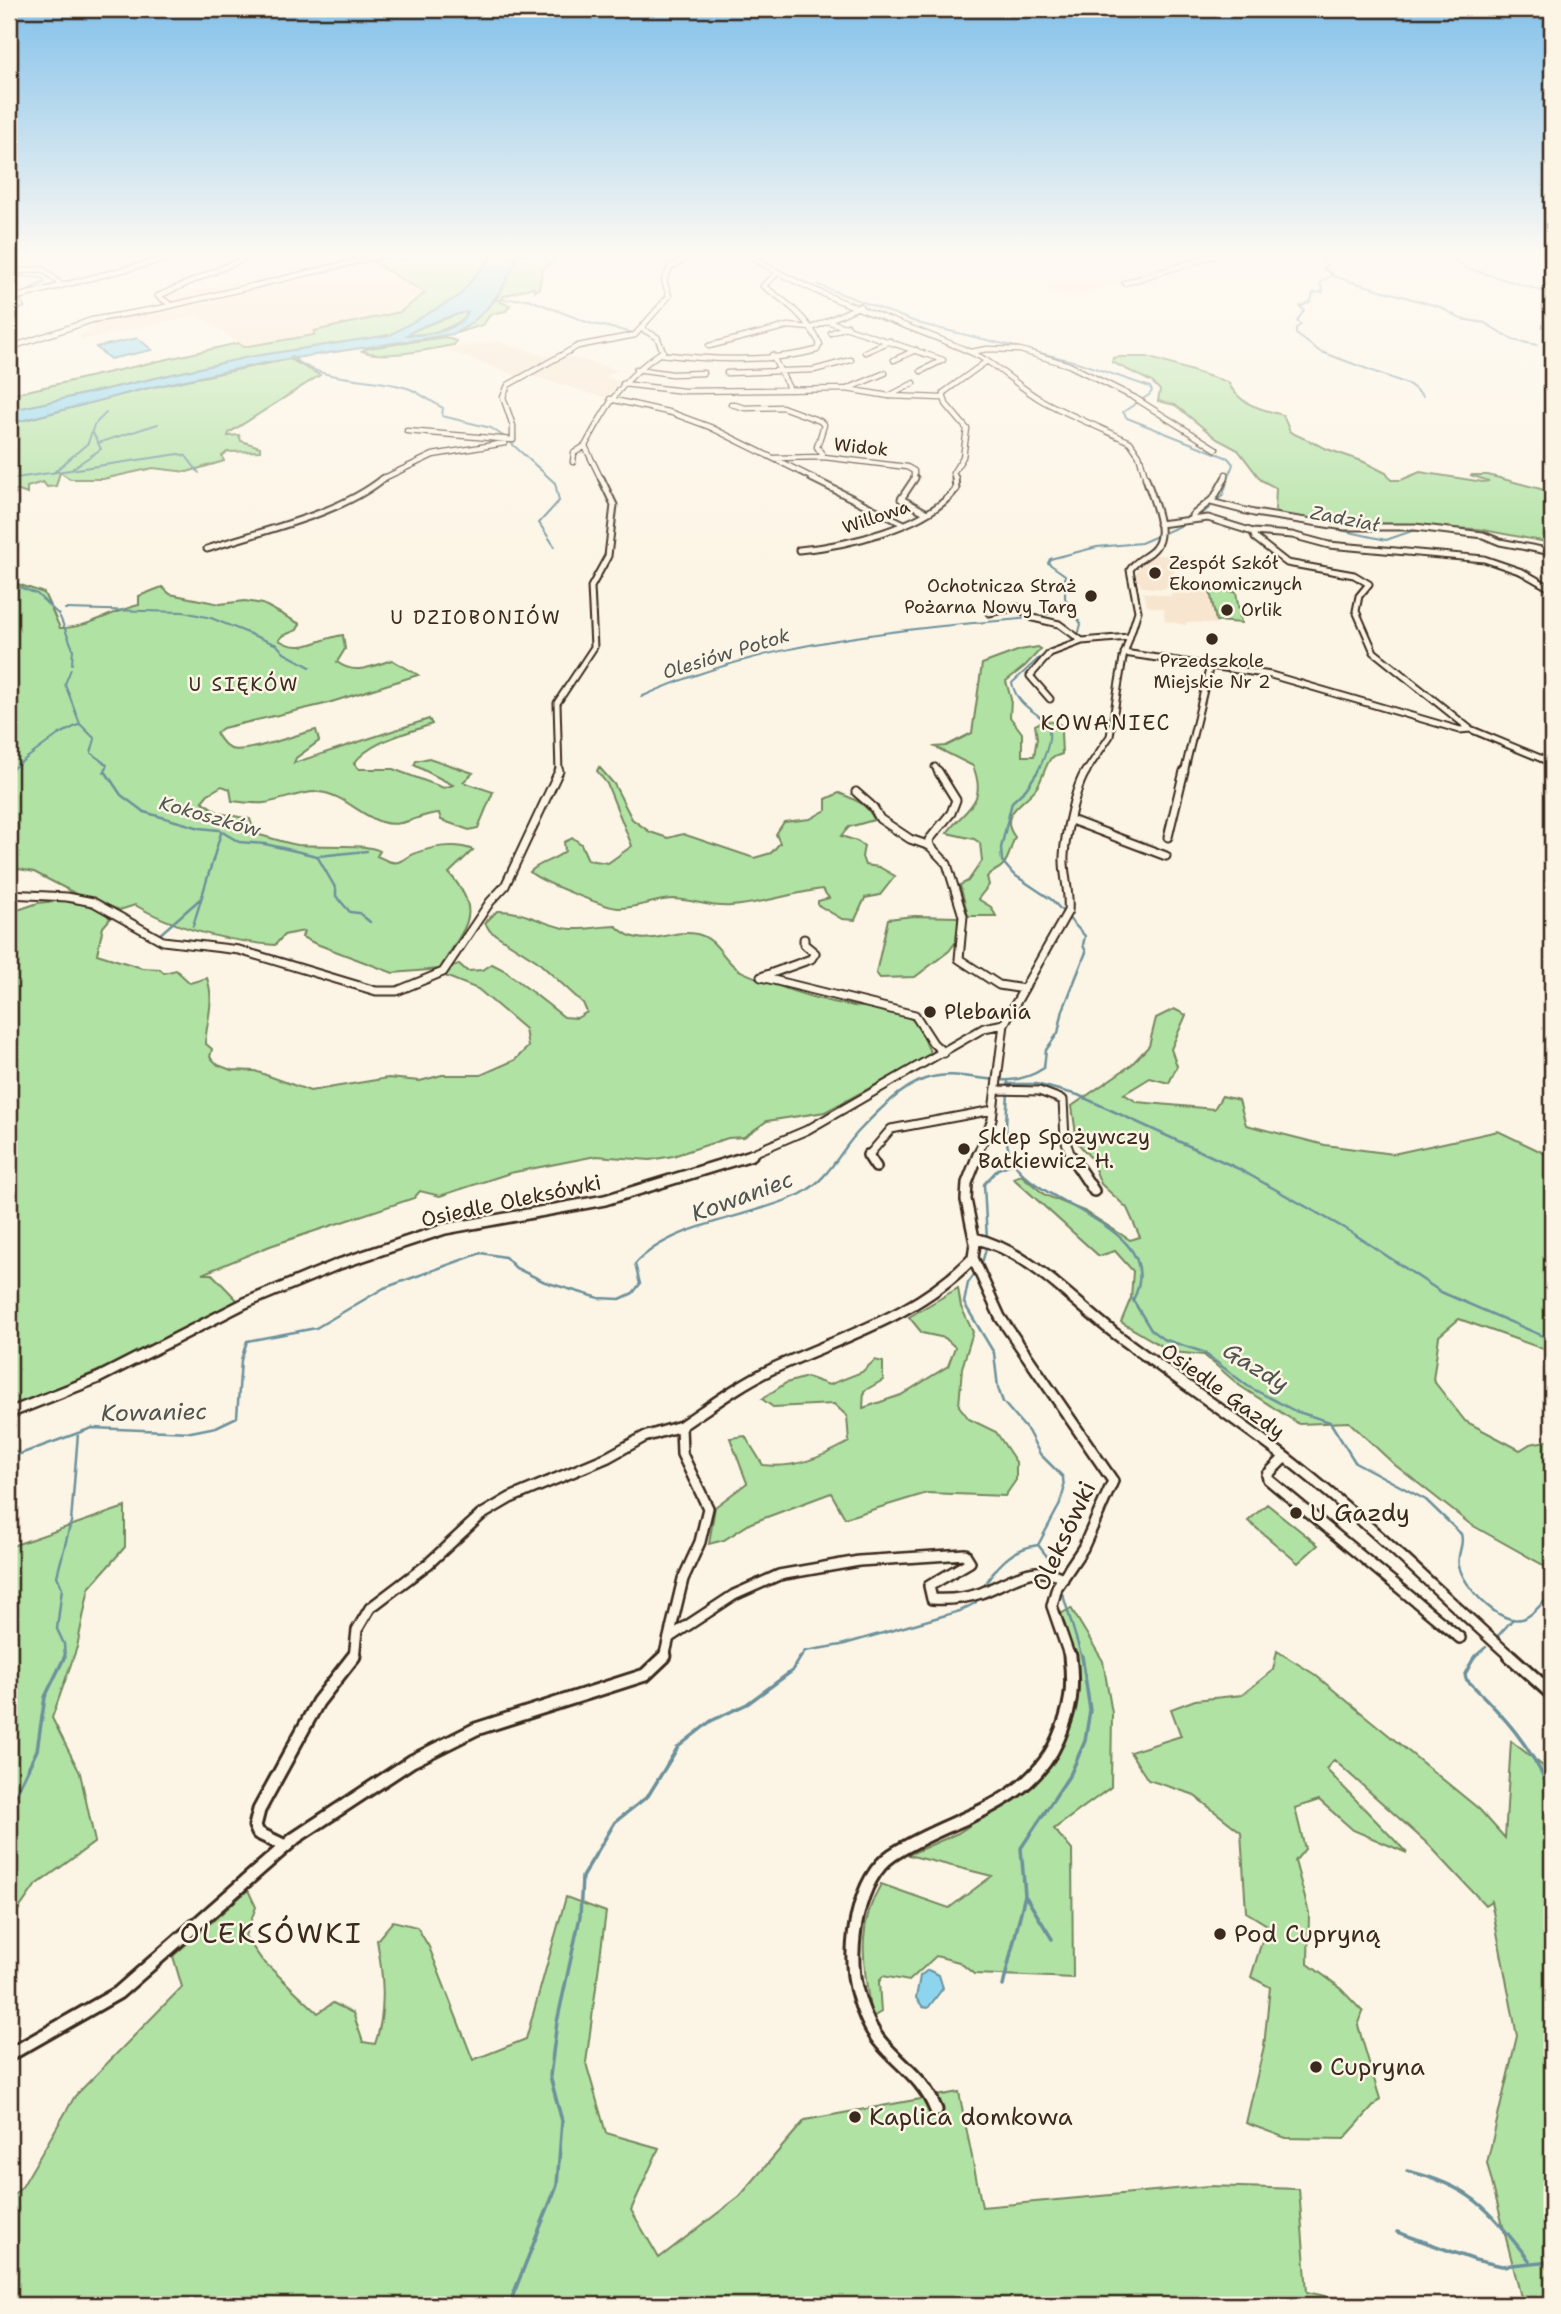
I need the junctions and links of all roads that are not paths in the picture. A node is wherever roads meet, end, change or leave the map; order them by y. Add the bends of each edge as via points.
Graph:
1 (547, 363) edge
2 (646, 363) edge
3 (775, 363) edge
4 (841, 363) edge
5 (937, 363) edge
6 (984, 363) edge
7 (990, 363) edge
8 (1068, 363) edge
9 (636, 369) junction
10 (779, 371) junction
11 (921, 371) dead end
12 (703, 373) dead end
13 (727, 373) dead end
14 (885, 373) dead end
15 (914, 383) dead end
16 (623, 384) junction
17 (846, 389) junction
18 (790, 390) junction
19 (889, 396) junction
20 (942, 398) junction
21 (610, 399) junction
22 (731, 404) dead end
23 (407, 430) dead end
24 (508, 442) junction
25 (585, 446) junction
26 (1216, 449) dead end
27 (824, 457) junction
28 (774, 458) junction
29 (572, 462) dead end
30 (1226, 474) dead end
31 (1211, 502) junction
32 (927, 513) junction
33 (1192, 518) junction
34 (904, 524) junction
35 (1159, 524) junction
36 (1253, 532) junction
37 (207, 550) dead end
38 (799, 550) dead end
39 (1552, 552) edge
40 (1552, 589) edge
41 (989, 613) dead end
42 (1129, 637) junction
43 (1080, 640) junction
44 (1124, 653) junction
45 (1210, 665) junction
46 (1050, 699) dead end
47 (1470, 729) junction
48 (1552, 763) edge
49 (935, 767) dead end
50 (856, 792) dead end
51 (1071, 820) junction
52 (1168, 837) dead end
53 (930, 846) junction
54 (1166, 856) dead end
55 (9, 894) edge
56 (804, 939) dead end
57 (1024, 989) junction
58 (1004, 1024) junction
59 (976, 1033) junction
60 (1002, 1033) junction
61 (944, 1053) junction
62 (999, 1089) junction
63 (993, 1110) junction
64 (876, 1167) dead end
65 (1094, 1191) dead end
66 (981, 1239) junction
67 (973, 1258) junction
68 (9, 1413) edge
69 (681, 1426) junction
70 (1284, 1458) junction
71 (1063, 1579) junction
72 (670, 1637) junction
73 (1460, 1638) dead end
74 (1552, 1694) edge
75 (285, 1846) junction
76 (9, 2055) edge
77 (936, 2110) dead end

1 - 24 street via 511,383 503,397 515,438
2 - 9 street
3 - 10 street
4 - 10 street
5 - 11 street
6 - 20 street via 947,387
7 - 35 street via 1041,400 1132,444
8 - 26 street
9 - 12 street
9 - 16 street
10 - 13 street
10 - 18 street
14 - 17 street
15 - 19 street
16 - 18 street via 684,391
16 - 21 street
17 - 18 street
17 - 19 street
19 - 20 street
20 - 32 street, Willowa via 965,424 966,438 963,457 953,473 956,489
21 - 25 street
21 - 28 street via 690,419
22 - 27 street, Widok via 782,407 820,421 824,425 817,447
23 - 24 street
24 - 37 street via 433,455 389,474 367,492 338,505
25 - 29 street via 574,453
25 - 55 street via 614,505 607,556 591,587 594,647 556,703 557,780 505,886 489,902 443,972 397,991 376,991 239,950 163,941 93,902
27 - 28 street, Widok
27 - 32 street, Widok via 911,469 916,478 900,497
28 - 34 street
30 - 31 street
31 - 33 street
31 - 39 street via 1345,527 1433,528
32 - 34 street, Willowa
33 - 35 street
33 - 36 street via 1204,517
34 - 38 street, Willowa via 830,547
35 - 42 street via 1155,549 1130,570 1138,605
36 - 40 street via 1392,553 1484,559
36 - 47 street via 1287,563 1366,579 1369,584 1359,596 1356,611 1374,652
41 - 43 street via 1017,607 1059,624
42 - 43 street
42 - 44 street
43 - 46 street via 1050,653 1030,676
44 - 45 street
44 - 51 street via 1110,736 1083,776
45 - 47 street via 1271,675 1460,730
45 - 52 street
47 - 48 street via 1487,740
49 - 53 street via 956,798 953,814 933,833
50 - 53 street via 886,824
51 - 54 street
51 - 57 street via 1064,857 1068,911
53 - 57 street via 947,864 963,916 959,959 999,985
56 - 61 street via 815,953 811,959 761,977 915,1015
57 - 58 street
58 - 59 street, Osiedle Oleksówki
58 - 60 street
59 - 60 street
59 - 61 street, Osiedle Oleksówki
60 - 62 street
61 - 68 street, Osiedle Oleksówki via 760,1152 605,1200 445,1229 339,1264 245,1303 98,1378
62 - 63 street
62 - 65 street via 1055,1093 1063,1100 1064,1143 1071,1161
63 - 64 street via 891,1129 868,1153
63 - 66 street via 967,1183 966,1200
66 - 67 street, Oleksówki
66 - 70 street, Osiedle Gazdy via 1054,1282 1107,1328
67 - 69 street via 931,1298 769,1371
67 - 71 street, Oleksówki via 1015,1343 1113,1481 1083,1548
69 - 72 street via 682,1454 708,1508
69 - 75 street via 643,1437 608,1457 510,1497 481,1515 428,1564 370,1608 357,1630 354,1660 318,1702 259,1810 258,1833
70 - 73 street via 1268,1479
70 - 74 street, Osiedle Gazdy via 1418,1569
71 - 72 street via 1048,1571 1033,1571 980,1595 943,1601 932,1599 929,1586 970,1562 965,1554 791,1570 757,1583
71 - 77 street, Oleksówki via 1052,1606 1069,1647 1074,1688 1048,1762 1006,1799 890,1856 864,1892 851,1944 856,1987 867,2021 881,2043 928,2089
72 - 75 street via 667,1653 645,1675 454,1739
75 - 76 street via 118,1993

